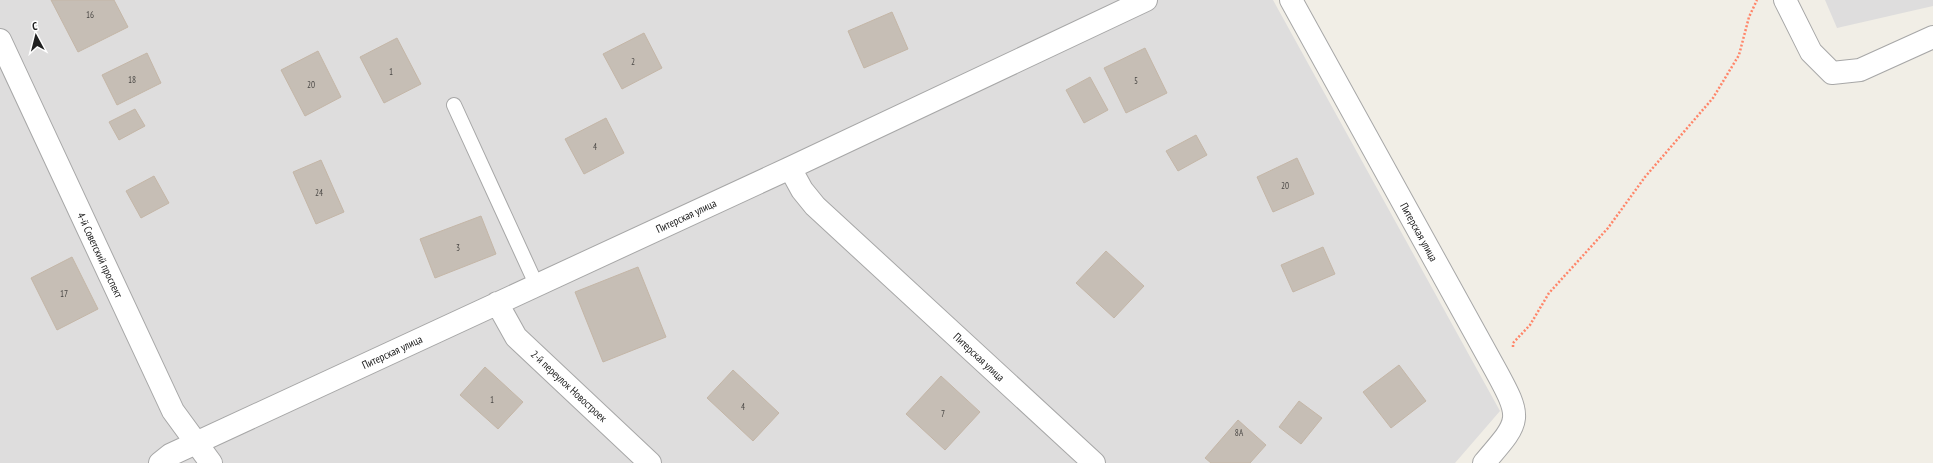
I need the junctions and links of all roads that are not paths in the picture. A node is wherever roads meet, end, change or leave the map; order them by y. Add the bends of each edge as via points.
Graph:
1 (1146, 0) edge
2 (1291, 0) edge
3 (1785, 0) edge
4 (1933, 37) edge
5 (0, 40) edge
6 (454, 105) dead end
7 (790, 168) junction
8 (536, 284) junction
9 (497, 302) junction
10 (196, 443) junction
11 (160, 463) edge
12 (211, 463) edge
13 (650, 463) edge
14 (1094, 463) edge
15 (1484, 463) edge

1 - 7 street
2 - 15 street, Питерская улица via 1514,406 1515,420 1509,433
3 - 4 street via 1811,52 1832,73 1860,70
5 - 10 street, 4-й Советский проспект via 173,411
6 - 8 lane
7 - 8 street, Питерская улица
7 - 14 street, Питерская улица via 802,190 815,206
8 - 9 street, Питерская улица
9 - 10 street, Питерская улица
9 - 13 street, 2-й переулок Новостроек via 516,336
10 - 11 street, Питерская улица via 170,455
10 - 12 street, 4-й Советский проспект

